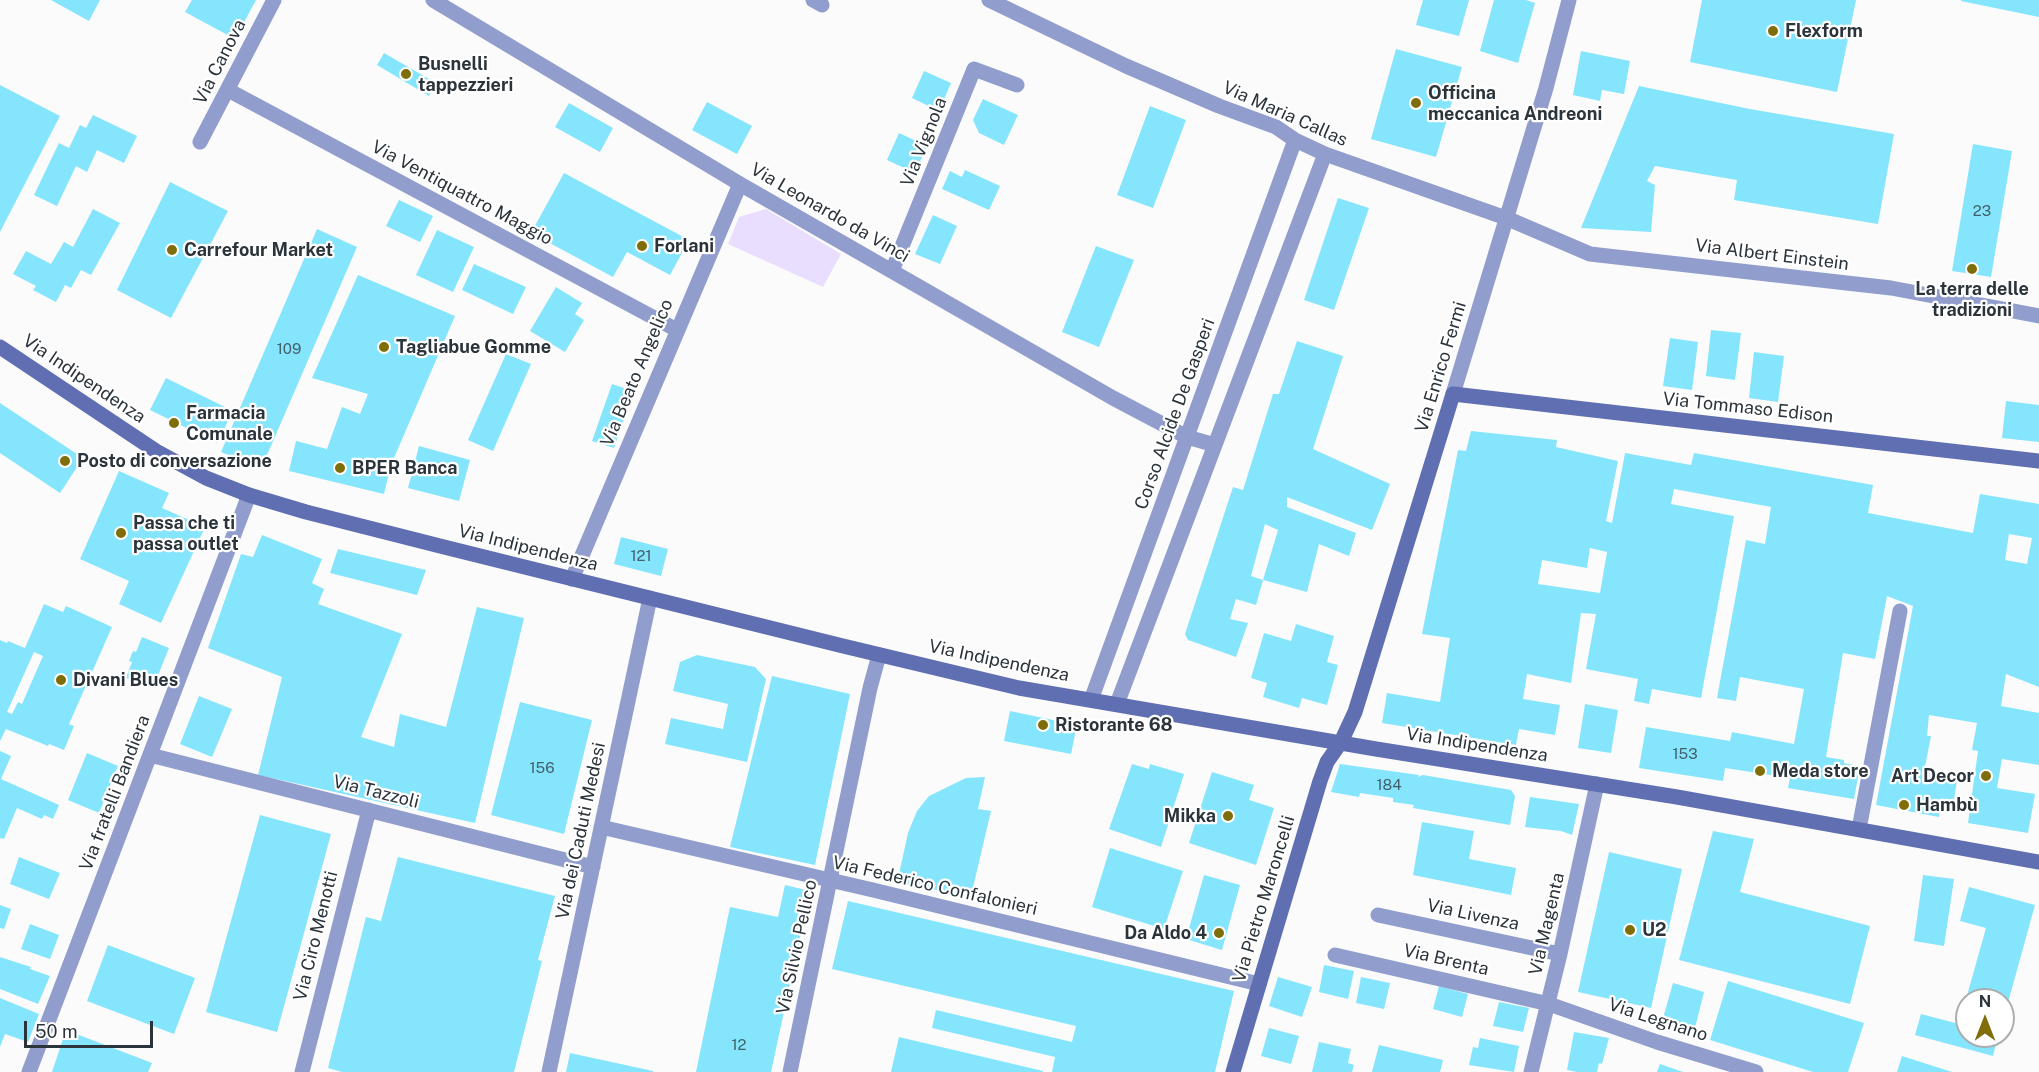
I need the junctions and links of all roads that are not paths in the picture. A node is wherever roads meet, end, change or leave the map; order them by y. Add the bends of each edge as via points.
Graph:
1 (274, 0) edge
2 (433, 0) edge
3 (991, 0) edge
4 (1569, 0) edge
5 (1017, 85) dead end
6 (228, 90) junction
7 (1295, 140) junction
8 (200, 142) dead end
9 (1325, 154) junction
10 (740, 184) junction
11 (1506, 218) junction
12 (892, 271) junction
13 (2039, 316) edge
14 (677, 330) junction
15 (0, 347) edge
16 (1453, 394) junction
17 (1187, 437) junction
18 (1215, 445) junction
19 (2039, 461) edge
20 (249, 495) junction
21 (572, 579) junction
22 (650, 598) junction
23 (1900, 611) dead end
24 (879, 655) junction
25 (1092, 700) junction
26 (1117, 704) junction
27 (1341, 742) junction
28 (150, 755) junction
29 (1597, 784) junction
30 (369, 810) junction
31 (601, 827) junction
32 (1859, 829) junction
33 (2039, 862) edge
34 (593, 867) junction
35 (831, 881) junction
36 (1378, 915) dead end
37 (1560, 954) junction
38 (1335, 955) dead end
39 (1259, 984) junction
40 (1549, 1004) junction
41 (28, 1072) edge
42 (302, 1072) edge
43 (549, 1072) edge
44 (790, 1072) edge
45 (1233, 1072) edge
46 (1531, 1072) edge
47 (1756, 1072) edge

1 - 6 street, Via Canova
2 - 10 street, Via Leonardo da Vinci
3 - 7 street, Via Maria Callas via 1126,66 1276,127
4 - 11 street, Via Enrico Fermi
5 - 12 street, Via Vignola via 974,69
6 - 8 street, Via Canova
6 - 14 street, Via Ventiquattro Maggio
7 - 9 street, Via Maria Callas
7 - 17 street, Corso Alcide De Gasperi
9 - 11 street, Via Maria Callas
9 - 18 street
10 - 12 street, Via Leonardo da Vinci
10 - 14 street, Via Beato Angelico
11 - 13 street, Via Albert Einstein via 1590,254 1891,288
11 - 16 street, Via Enrico Fermi
12 - 17 street, Via Leonardo da Vinci
14 - 21 street, Via Beato Angelico
15 - 20 street, Via Indipendenza via 179,465
16 - 19 street, Via Tommaso Edison
16 - 27 street, Via Enrico Fermi via 1355,712
17 - 18 street, Via Leonardo da Vinci
17 - 25 street, Corso Alcide De Gasperi
18 - 26 street
20 - 21 street, Via Indipendenza
20 - 28 street, Via fratelli Bandiera
21 - 22 street, Via Indipendenza
22 - 24 street, Via Indipendenza
22 - 31 street, Via dei Caduti Medesi
23 - 32 street
24 - 25 street, Via Indipendenza via 1010,686
24 - 35 street, Via Silvio Pellico
25 - 26 street, Via Indipendenza
26 - 27 street, Via Indipendenza
27 - 29 street, Via Indipendenza
27 - 39 street, Via Pietro Maroncelli via 1320,781
28 - 30 street, Via Tazzoli
28 - 41 street, Via fratelli Bandiera
29 - 32 street, Via Indipendenza
29 - 37 street, Via Magenta
30 - 34 street, Via Tazzoli
30 - 42 street, Via Ciro Menotti
31 - 34 street, Via dei Caduti Medesi
31 - 35 street, Via Federico Confalonieri
32 - 33 street, Via Indipendenza
34 - 43 street, Via dei Caduti Medesi
35 - 39 street, Via Federico Confalonieri
35 - 44 street, Via Silvio Pellico
36 - 37 street, Via Livenza
37 - 40 street, Via Magenta
38 - 40 street, Via Brenta
39 - 45 street, Via Pietro Maroncelli
40 - 46 street, Via Magenta
40 - 47 street, Via Legnano

